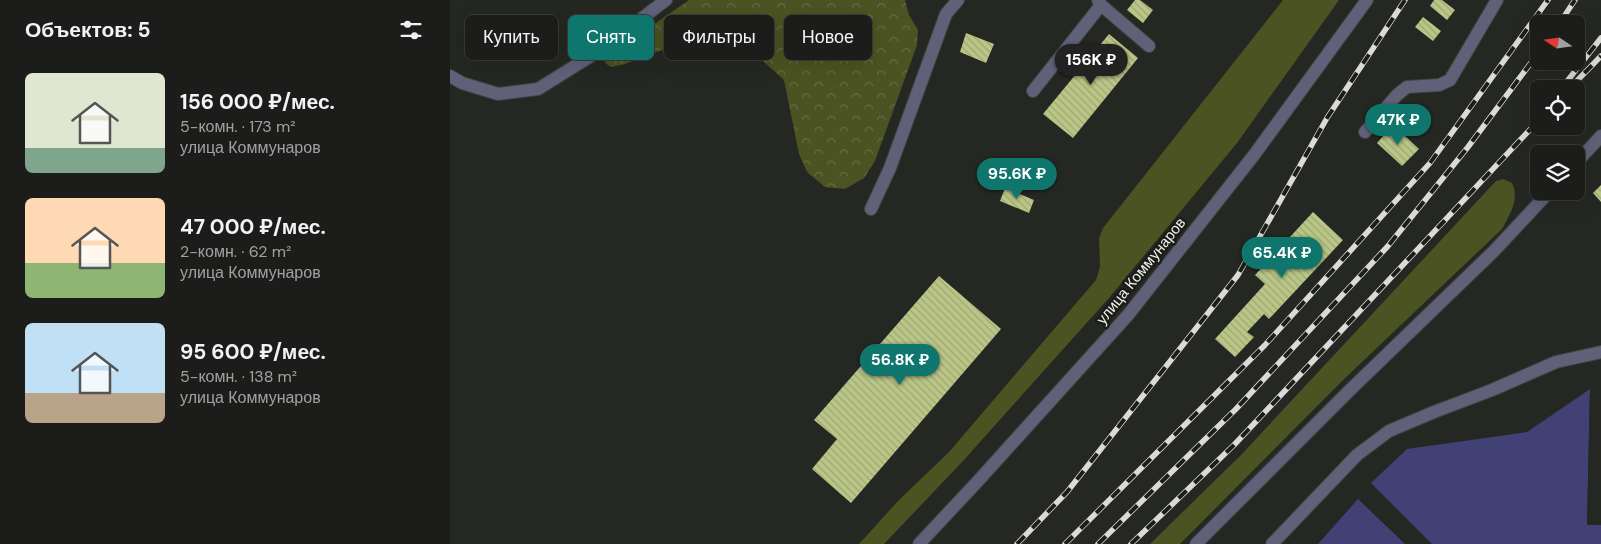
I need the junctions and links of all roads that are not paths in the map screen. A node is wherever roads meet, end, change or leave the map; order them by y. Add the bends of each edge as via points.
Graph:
1 (666, 0) edge
2 (958, 0) edge
3 (1367, 0) edge
4 (1497, 0) edge
5 (1100, 2) edge
6 (1148, 46) dead end
7 (450, 76) edge
8 (1033, 91) dead end
9 (1365, 132) dead end
10 (1601, 136) edge
11 (1585, 153) edge
12 (1542, 200) edge
13 (871, 209) dead end
14 (1601, 352) edge
15 (919, 544) edge
16 (1196, 544) edge
17 (1272, 544) edge

1 - 7 street via 599,51 538,88 498,94
2 - 13 street via 946,14 890,168
3 - 15 street, улица Коммунаров via 1254,155 1128,315
4 - 9 street via 1450,80 1439,85 1407,87
5 - 6 street
5 - 8 street
10 - 11 street
12 - 16 street via 1494,251
14 - 17 street via 1556,362 1389,431 1357,455

